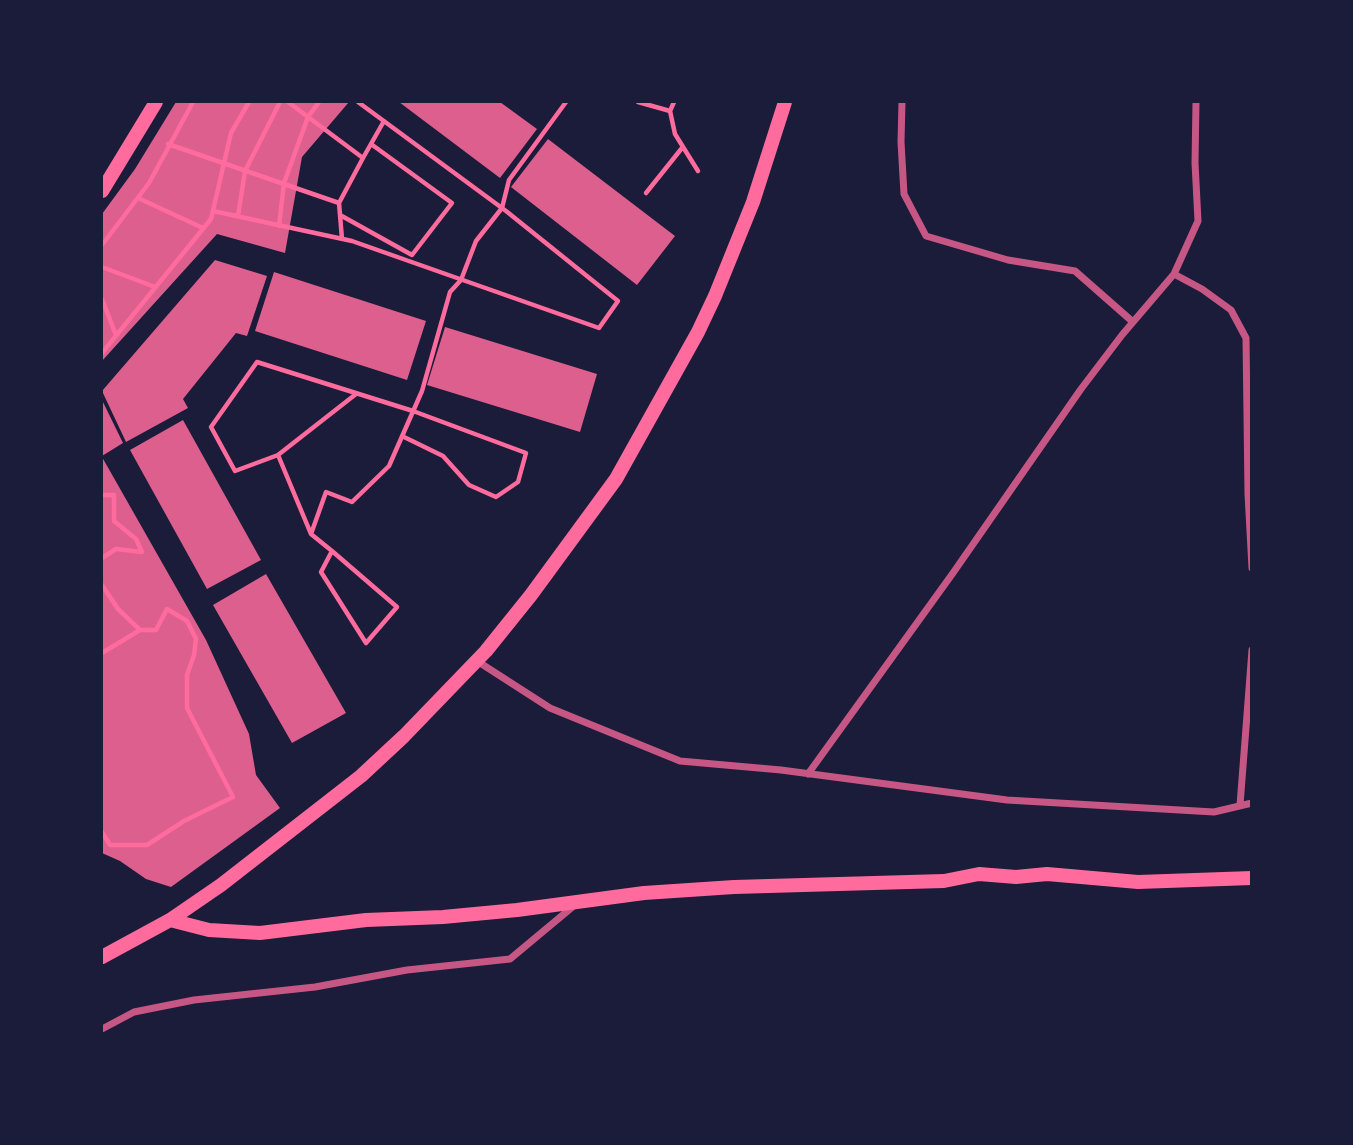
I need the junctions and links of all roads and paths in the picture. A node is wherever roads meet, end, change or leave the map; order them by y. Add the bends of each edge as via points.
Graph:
1 (156, 102) edge
2 (193, 102) edge
3 (250, 102) edge
4 (280, 102) edge
5 (288, 102) edge
6 (319, 102) edge
7 (358, 102) edge
8 (566, 102) edge
9 (638, 102) edge
10 (674, 102) edge
11 (785, 102) edge
12 (902, 102) edge
13 (1196, 102) edge
14 (670, 111) junction
15 (308, 117) junction
16 (384, 121) junction
17 (168, 144) junction
18 (371, 144) junction
19 (682, 148) junction
20 (363, 158) junction
21 (223, 164) junction
22 (245, 171) junction
23 (698, 171) dead end
24 (284, 183) junction
25 (102, 191) edge
26 (646, 193) dead end
27 (138, 198) junction
28 (339, 203) junction
29 (502, 208) junction
30 (213, 211) junction
31 (340, 215) junction
32 (238, 216) junction
33 (279, 226) junction
34 (203, 228) junction
35 (342, 239) junction
36 (102, 245) edge
37 (102, 267) edge
38 (1174, 274) junction
39 (461, 280) junction
40 (155, 287) junction
41 (102, 299) edge
42 (1133, 322) junction
43 (116, 335) junction
44 (102, 353) edge
45 (357, 394) junction
46 (413, 411) junction
47 (402, 436) junction
48 (278, 456) junction
49 (102, 495) edge
50 (311, 534) junction
51 (332, 551) junction
52 (102, 558) edge
53 (1251, 568) edge
54 (102, 585) edge
55 (140, 630) junction
56 (1251, 650) edge
57 (102, 653) edge
58 (477, 661) junction
59 (808, 774) junction
60 (1251, 803) edge
61 (1240, 805) junction
62 (102, 832) edge
63 (1251, 878) edge
64 (580, 901) junction
65 (170, 920) junction
66 (102, 957) edge
67 (102, 1029) edge

1 - 25 main road
2 - 17 path
3 - 21 path via 231,133
4 - 22 path
5 - 15 path
6 - 15 path
7 - 16 path
8 - 29 path via 509,180
9 - 14 path
10 - 14 path
11 - 58 main road via 716,296 675,376 592,514
12 - 42 street via 904,194 926,236 1008,260 1075,271
13 - 38 street via 1198,221
14 - 19 path
15 - 20 path
15 - 24 path
16 - 18 path
16 - 29 path
17 - 21 path
17 - 27 path
18 - 20 path
18 - 31 path via 453,203 412,255
19 - 23 path
19 - 26 path
20 - 28 path
21 - 22 path
21 - 30 path
22 - 24 path
22 - 32 path
24 - 28 path
24 - 33 path
27 - 34 path
27 - 36 path
28 - 31 path
29 - 39 path via 476,241
29 - 39 path via 618,301 598,328
30 - 32 path
30 - 34 path
31 - 35 path
32 - 33 path
33 - 35 path
34 - 40 path
35 - 39 path
37 - 40 path
38 - 42 street
38 - 53 street via 1231,310 1246,338
39 - 46 path via 450,292
40 - 43 path
41 - 43 path
42 - 59 street
43 - 44 path
45 - 46 path
45 - 48 path
45 - 48 path via 257,362 211,427 235,471
46 - 47 path
46 - 47 path via 526,453 517,482 496,497 469,485 443,456
47 - 50 path via 389,466 352,502 326,492
48 - 50 path
49 - 52 path via 114,495 114,521 136,539 142,552 116,549
50 - 51 path
51 - 51 path via 321,572 366,643 397,607
54 - 55 path
55 - 57 path
55 - 62 path via 156,630 167,609 187,621 196,639 187,675 187,708 233,797 147,845 110,845
56 - 61 street
58 - 59 street via 550,708 680,761
58 - 65 main road via 361,776
59 - 61 street via 1007,800 1214,812
60 - 61 street
63 - 64 main road via 1138,882 979,874 944,881 734,887
64 - 65 main road via 260,933 209,930
64 - 67 street via 510,959 194,1000 134,1012
65 - 66 main road

